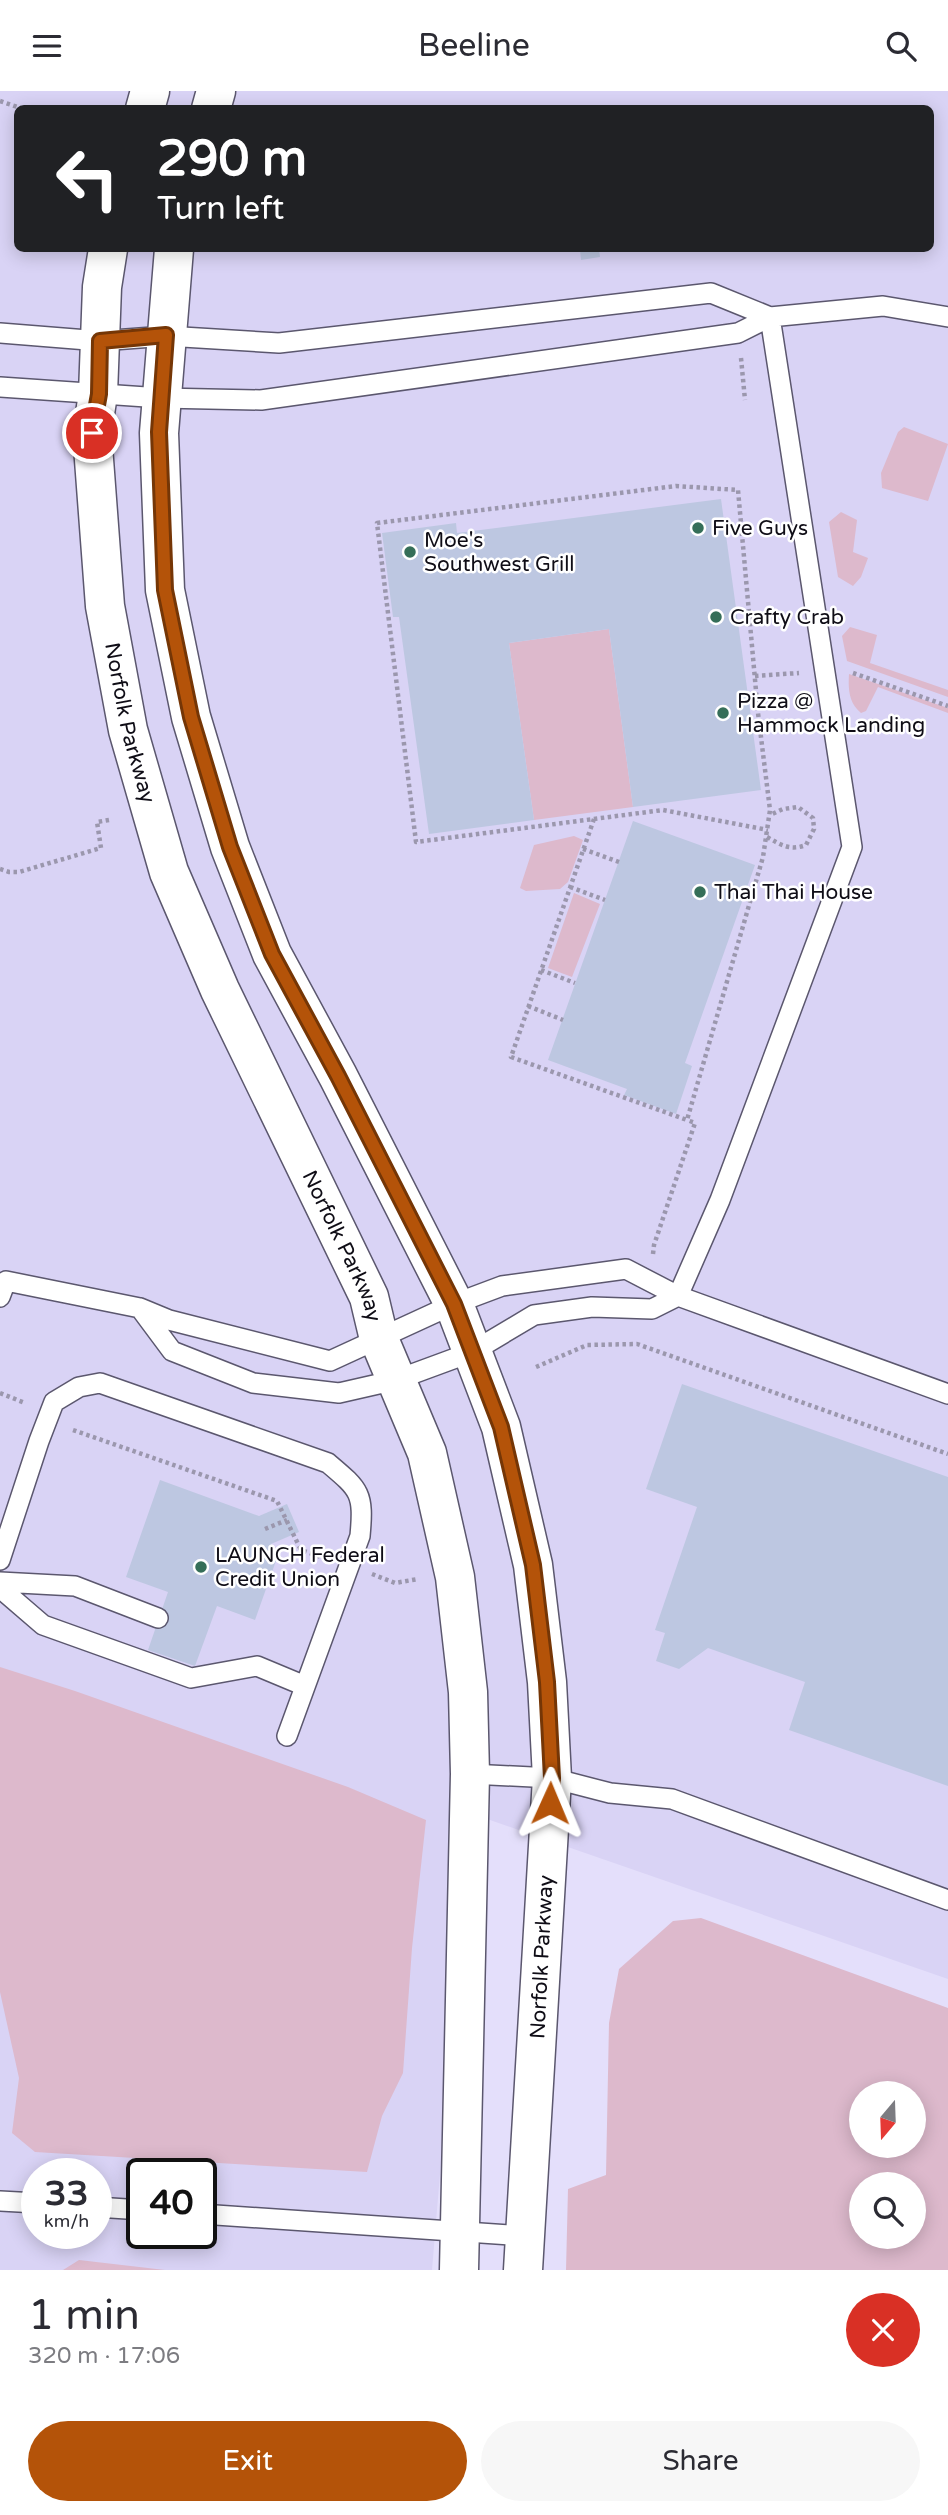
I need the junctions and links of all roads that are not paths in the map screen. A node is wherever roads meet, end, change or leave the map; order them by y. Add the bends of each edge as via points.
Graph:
1 (108, 252) edge
2 (174, 252) edge
3 (770, 317) junction
4 (948, 317) edge
5 (0, 333) edge
6 (166, 335) junction
7 (100, 341) junction
8 (0, 387) edge
9 (99, 394) junction
10 (161, 398) junction
11 (678, 1296) junction
12 (0, 1297) edge
13 (454, 1304) junction
14 (140, 1308) junction
15 (379, 1339) junction
16 (472, 1352) junction
17 (396, 1380) junction
18 (948, 1394) edge
19 (0, 1560) edge
20 (0, 1582) edge
21 (0, 1588) edge
22 (158, 1618) dead end
23 (305, 1686) junction
24 (286, 1737) dead end
25 (470, 1774) junction
26 (552, 1778) junction
27 (948, 1901) edge
28 (0, 2201) edge
29 (21, 2202) edge
30 (217, 2215) edge
31 (461, 2231) junction
32 (524, 2253) edge
33 (459, 2270) edge

1 - 7 street, Norfolk Parkway
2 - 6 street, Norfolk Parkway
3 - 4 lane via 883,306
3 - 6 lane via 711,293 279,342
3 - 10 lane via 738,333 261,400
3 - 11 lane via 852,847 720,1200
5 - 7 lane
6 - 7 lane
6 - 10 street, Norfolk Parkway
7 - 9 street, Norfolk Parkway
8 - 9 lane
9 - 10 lane
9 - 15 street, Norfolk Parkway via 92,433 105,606 128,730 169,872 220,990 369,1297
10 - 13 street, Norfolk Parkway via 165,590 191,717 230,847 272,954
11 - 13 lane via 626,1269 502,1286
11 - 16 lane via 652,1309 592,1307 534,1315
11 - 18 lane
12 - 14 lane via 6,1281
13 - 15 lane
13 - 16 street, Norfolk Parkway
14 - 15 lane via 330,1361
14 - 17 lane via 172,1351 253,1383 339,1393
15 - 17 street, Norfolk Parkway
16 - 17 lane
16 - 26 street, Norfolk Parkway via 501,1427 533,1565 547,1682
17 - 25 street, Norfolk Parkway via 427,1453 455,1577 468,1692
19 - 23 lane via 54,1402 79,1387 100,1383 328,1463 353,1483 362,1506 360,1536
20 - 22 lane via 75,1586
21 - 23 lane via 43,1625 191,1678 257,1666
23 - 24 lane
25 - 26 lane
25 - 31 street, Norfolk Parkway
26 - 27 lane via 610,1793 672,1799
26 - 32 street, Norfolk Parkway
28 - 29 lane
30 - 31 lane
31 - 32 lane
31 - 33 street, Norfolk Parkway

